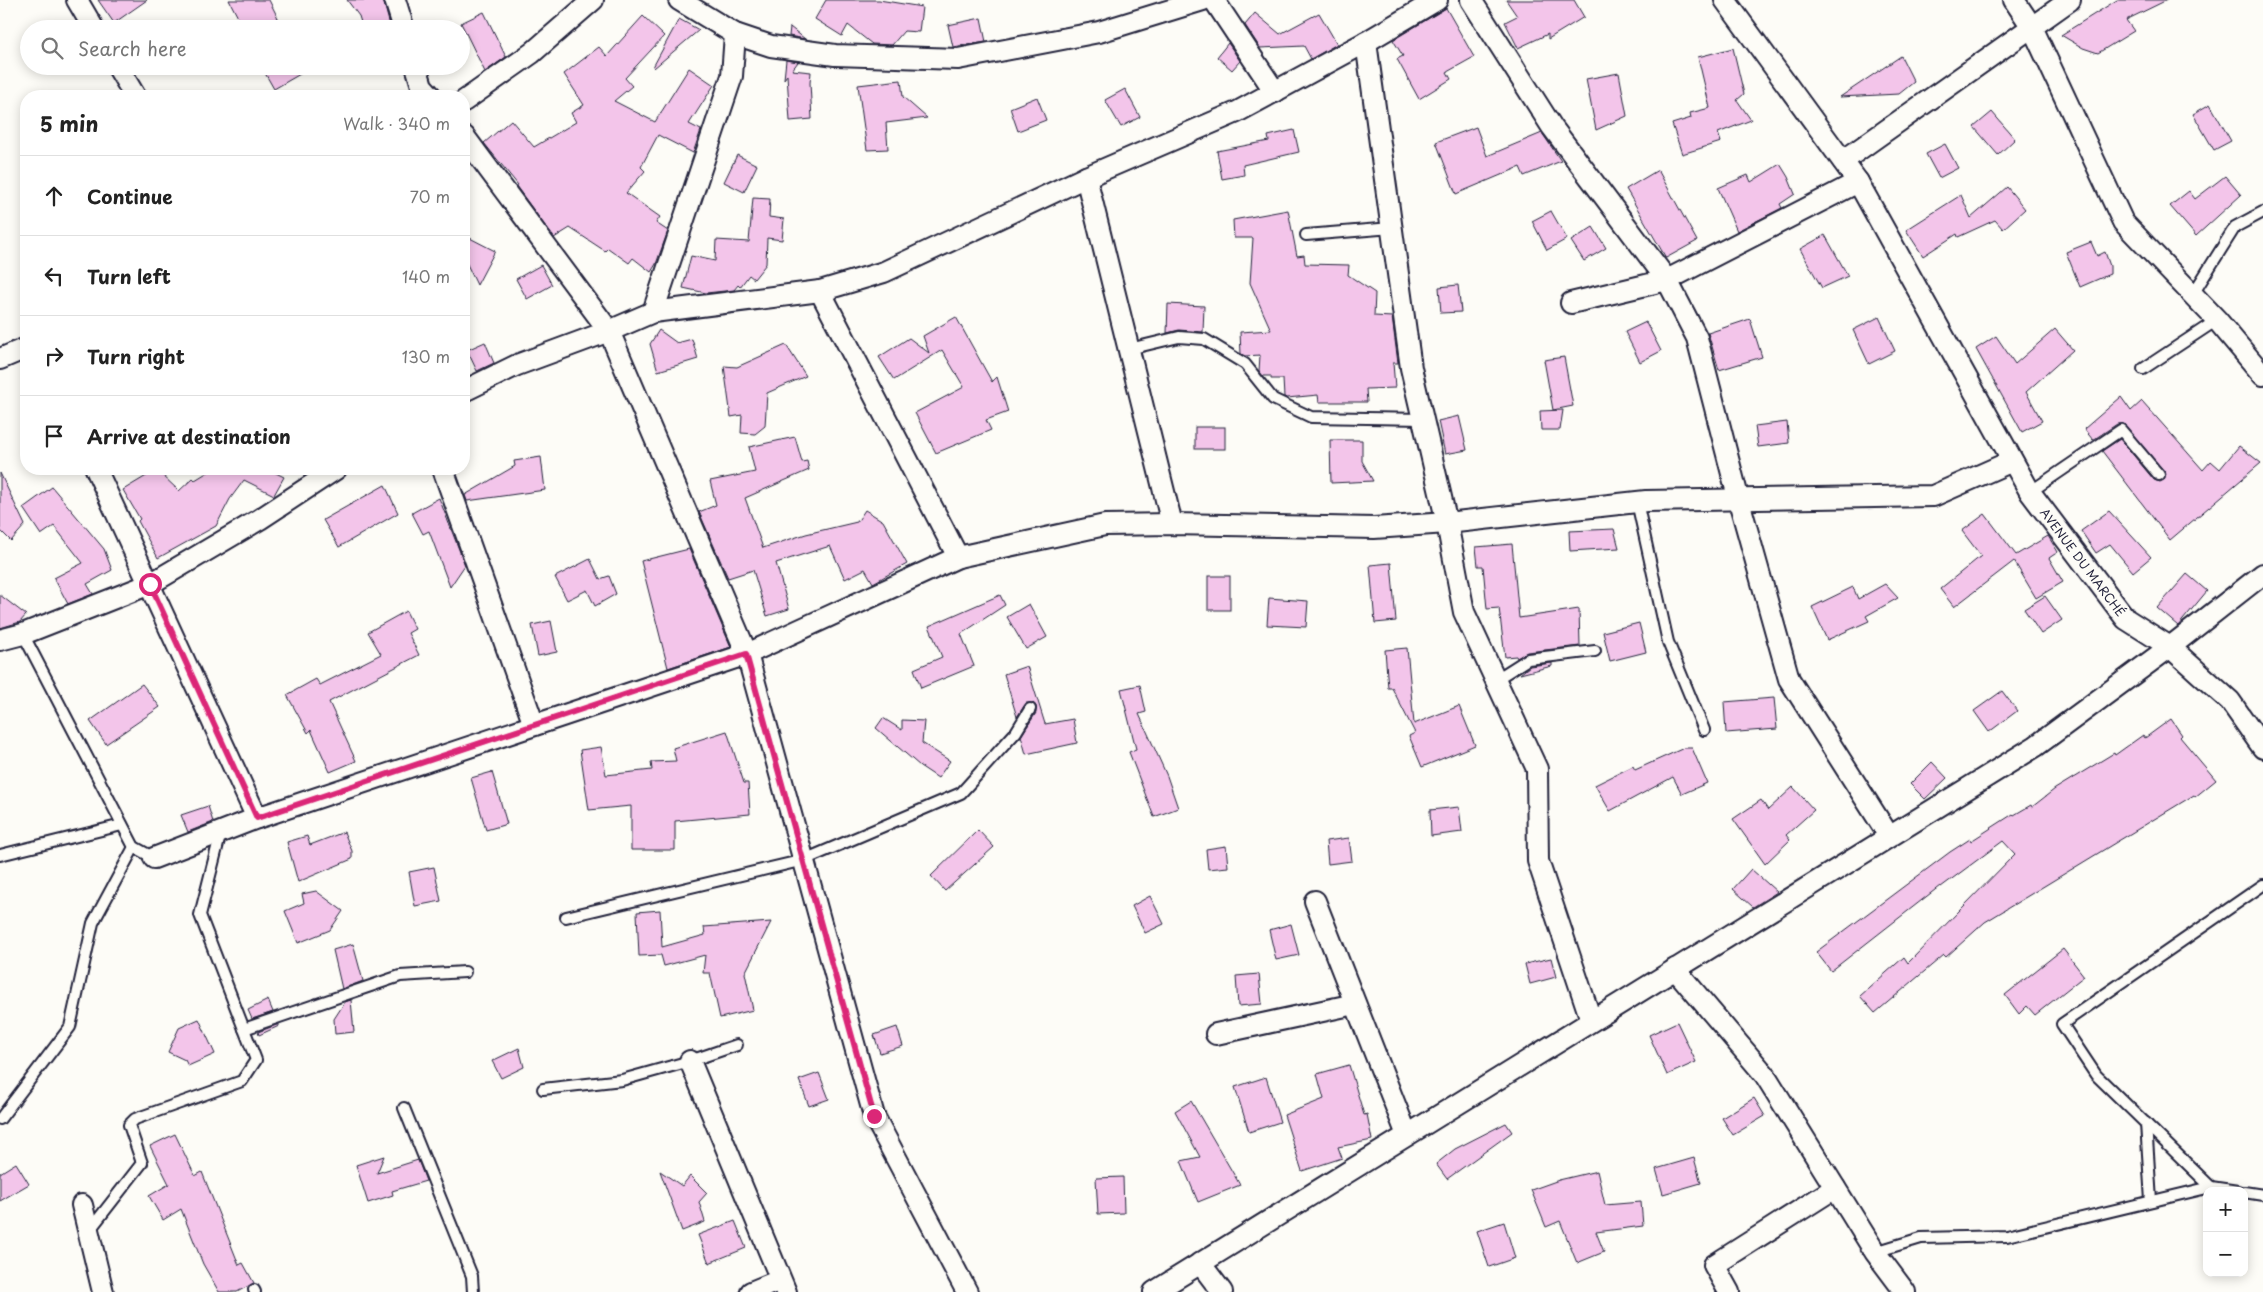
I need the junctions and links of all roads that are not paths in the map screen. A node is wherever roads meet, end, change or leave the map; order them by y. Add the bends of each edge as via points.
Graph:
1 (77, 0) edge
2 (395, 0) edge
3 (593, 0) edge
4 (679, 0) edge
5 (1203, 0) edge
6 (1214, 0) edge
7 (1437, 0) edge
8 (1471, 0) edge
9 (1724, 0) edge
10 (2014, 0) edge
11 (2070, 0) edge
12 (89, 20) edge
13 (401, 20) edge
14 (2032, 27) junction
15 (736, 34) junction
16 (1366, 42) junction
17 (122, 75) edge
18 (419, 75) edge
19 (131, 90) edge
20 (426, 90) edge
21 (1275, 92) junction
22 (470, 97) edge
23 (470, 144) edge
24 (1844, 162) junction
25 (1086, 177) junction
26 (1858, 182) junction
27 (2263, 212) edge
28 (1392, 228) junction
29 (1306, 235) dead end
30 (1667, 280) junction
31 (820, 291) junction
32 (2193, 294) junction
33 (1571, 303) dead end
34 (654, 312) junction
35 (2217, 320) junction
36 (609, 331) junction
37 (1129, 349) junction
38 (20, 351) edge
39 (0, 359) edge
40 (2143, 369) dead end
41 (2263, 375) edge
42 (470, 388) edge
43 (1423, 419) junction
44 (2012, 460) junction
45 (99, 475) edge
46 (327, 475) edge
47 (445, 475) edge
48 (2159, 476) dead end
49 (2030, 492) junction
50 (1739, 501) junction
51 (1637, 502) junction
52 (1447, 523) junction
53 (1172, 524) junction
54 (958, 557) junction
55 (2263, 574) edge
56 (150, 584) junction
57 (23, 634) junction
58 (0, 640) edge
59 (2170, 647) junction
60 (1595, 651) dead end
61 (746, 654) junction
62 (1495, 680) junction
63 (1030, 709) dead end
64 (534, 725) junction
65 (1704, 730) dead end
66 (2263, 748) edge
67 (257, 818) junction
68 (122, 825) junction
69 (221, 832) junction
70 (1889, 836) junction
71 (134, 847) junction
72 (0, 855) edge
73 (154, 858) joint
74 (804, 860) junction
75 (2263, 885) edge
76 (1315, 901) dead end
77 (566, 917) dead end
78 (1675, 969) junction
79 (465, 972) dead end
80 (1355, 1004) junction
81 (1591, 1020) junction
82 (244, 1029) junction
83 (1216, 1034) dead end
84 (737, 1045) dead end
85 (690, 1061) junction
86 (543, 1089) dead end
87 (404, 1108) dead end
88 (0, 1119) edge
89 (2146, 1124) junction
90 (1407, 1135) junction
91 (2211, 1187) edge
92 (1835, 1188) junction
93 (2203, 1189) edge
94 (2248, 1192) edge
95 (2263, 1194) edge
96 (2151, 1201) junction
97 (82, 1205) dead end
98 (89, 1232) junction
99 (1875, 1252) junction
100 (1200, 1263) junction
101 (783, 1286) edge
102 (103, 1292) edge
103 (473, 1292) edge
104 (751, 1292) edge
105 (967, 1292) edge
106 (1154, 1292) edge
107 (1222, 1292) edge
108 (1729, 1292) edge
109 (1905, 1292) edge

1 - 12 street
2 - 13 street
3 - 22 street via 532,52
4 - 15 street
5 - 15 street via 1099,32 958,59 835,55 771,46
6 - 21 street
7 - 16 street
8 - 30 street via 1552,126
9 - 24 street, AVENUE DU MARCHÉ
10 - 14 street
11 - 14 street
14 - 24 street
14 - 32 street via 2123,222
15 - 34 street via 732,76
16 - 21 street
16 - 28 street
17 - 19 street
18 - 20 street
21 - 25 street via 1237,112
23 - 36 street
24 - 26 street, AVENUE DU MARCHÉ
25 - 31 street via 884,272
25 - 37 street
26 - 30 street
26 - 44 street, AVENUE DU MARCHÉ
27 - 32 lane via 2235,227
28 - 29 lane
28 - 43 street via 1411,368
30 - 33 street
30 - 50 street via 1697,338
31 - 34 street
31 - 54 street
32 - 35 street
34 - 36 street
35 - 40 lane
35 - 41 street
36 - 42 street via 517,365
36 - 61 street
37 - 43 lane via 1179,337 1204,339 1245,364 1273,399 1312,417
37 - 53 street
38 - 39 street
43 - 52 street
44 - 49 street, AVENUE DU MARCHÉ
44 - 50 street via 1933,496
45 - 56 street
46 - 56 street
47 - 64 street
48 - 49 lane via 2121,430
49 - 59 street, AVENUE DU MARCHÉ via 2126,619
50 - 51 street
50 - 70 street via 1789,679
51 - 52 street
51 - 65 lane via 1668,642
52 - 53 street via 1374,528
52 - 62 street via 1464,612
53 - 54 street via 1105,525
54 - 61 street
55 - 59 street
56 - 57 street
56 - 67 street
57 - 58 street
57 - 68 lane
59 - 66 street, AVENUE DU MARCHÉ via 2230,702
59 - 70 street via 2036,746
60 - 62 lane via 1528,659
61 - 64 street
61 - 74 street
62 - 81 street via 1537,769 1538,861
63 - 74 lane via 1016,732 961,793
64 - 67 street
67 - 69 street
68 - 71 lane
68 - 72 lane
69 - 73 street
69 - 82 lane via 200,914
70 - 78 street
71 - 73 lane
71 - 88 lane via 93,923 70,1027
74 - 77 lane
74 - 105 street via 874,1116
75 - 89 lane via 2062,1024 2096,1074
76 - 80 street
78 - 81 street
78 - 92 street via 1765,1075
79 - 82 lane via 400,976
80 - 83 street
80 - 90 street
81 - 90 street
82 - 98 lane via 256,1060 242,1081 134,1119 129,1125 142,1163
84 - 85 lane
85 - 86 lane via 622,1080
85 - 101 street
87 - 103 lane via 472,1276
89 - 91 lane
89 - 96 lane
90 - 100 street
92 - 99 street
92 - 108 street via 1714,1265
93 - 96 lane
94 - 95 lane
96 - 99 lane via 2008,1236 1921,1238
97 - 98 street
98 - 102 street
99 - 109 street
100 - 106 street
100 - 107 street
101 - 104 street

